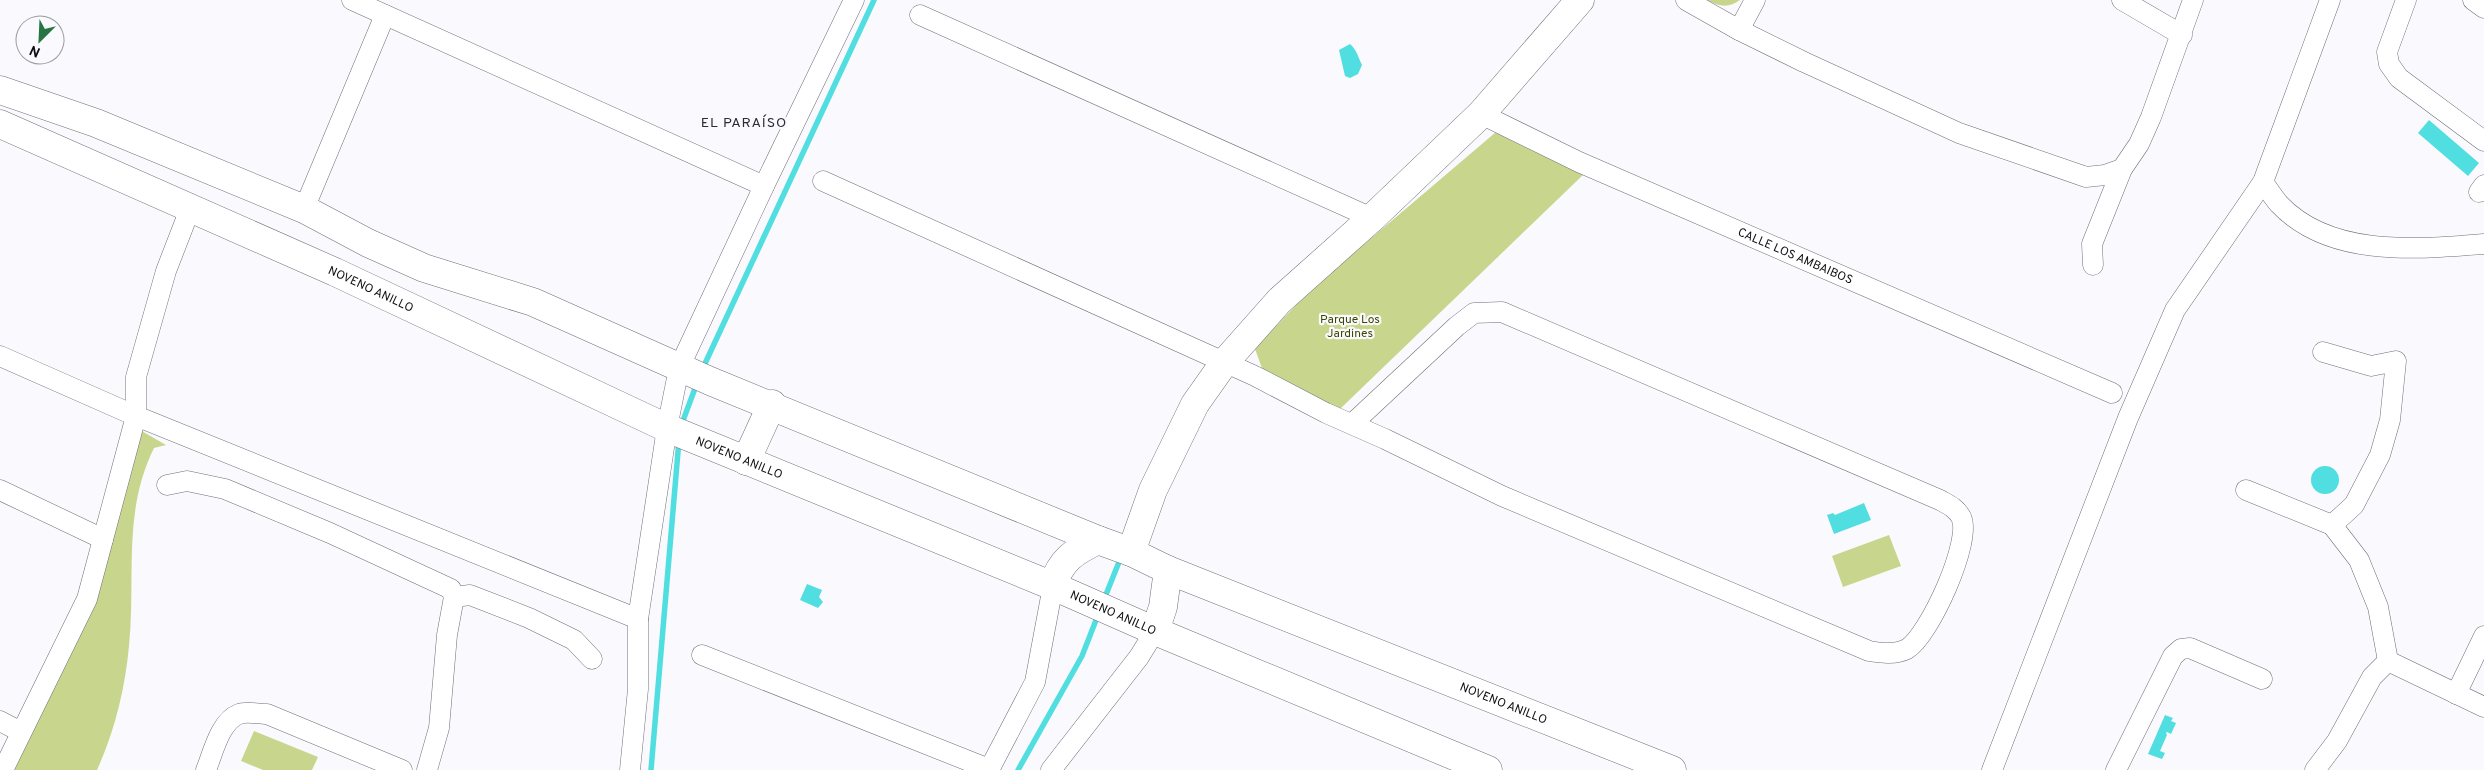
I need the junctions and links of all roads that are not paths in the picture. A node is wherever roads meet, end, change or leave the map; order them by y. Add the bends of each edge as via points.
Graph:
1 (352, 0) edge
2 (854, 0) edge
3 (1580, 0) edge
4 (1686, 0) edge
5 (1755, 0) edge
6 (2122, 0) edge
7 (2193, 0) edge
8 (2330, 0) edge
9 (2406, 0) edge
10 (2473, 0) edge
11 (2484, 8) edge
12 (385, 15) junction
13 (920, 15) dead end
14 (1739, 30) junction
15 (2182, 35) junction
16 (0, 90) edge
17 (1481, 114) junction
18 (0, 124) edge
19 (2484, 141) edge
20 (2122, 169) junction
21 (823, 181) dead end
22 (2263, 182) junction
23 (764, 186) junction
24 (190, 209) junction
25 (304, 209) junction
26 (1372, 218) junction
27 (2484, 244) edge
28 (2093, 265) dead end
29 (2323, 352) dead end
30 (0, 356) edge
31 (1224, 363) junction
32 (694, 374) junction
33 (2112, 393) dead end
34 (772, 404) junction
35 (136, 416) junction
36 (1352, 424) junction
37 (677, 432) junction
38 (746, 460) junction
39 (167, 486) dead end
40 (0, 490) edge
41 (2246, 490) dead end
42 (2332, 525) junction
43 (103, 540) junction
44 (1098, 540) junction
45 (1130, 552) junction
46 (1168, 570) junction
47 (1053, 586) junction
48 (454, 597) junction
49 (638, 618) junction
50 (1155, 631) junction
51 (2484, 636) edge
52 (702, 655) dead end
53 (592, 659) dead end
54 (2388, 661) junction
55 (2262, 679) dead end
56 (2456, 694) junction
57 (2484, 707) edge
58 (0, 721) edge
59 (21, 732) junction
60 (3, 770) edge
61 (206, 770) edge
62 (402, 770) edge
63 (427, 770) edge
64 (630, 770) edge
65 (989, 770) edge
66 (1051, 770) edge
67 (1488, 770) edge
68 (1672, 770) edge
69 (1992, 770) edge
70 (2116, 770) edge
71 (2315, 770) edge

1 - 12 street
2 - 23 street
3 - 17 street
4 - 14 street
5 - 14 street
6 - 15 street
7 - 15 street
8 - 22 street
9 - 19 street via 2387,52 2390,64 2399,78
10 - 11 street
12 - 23 street
12 - 25 street
13 - 26 street
14 - 20 street via 1959,133 2086,177
15 - 20 street via 2139,144
16 - 25 street via 96,123
17 - 26 street
17 - 33 street, CALLE LOS AMBAIBOS via 1579,162
18 - 24 street, NOVENO ANILLO
20 - 28 street via 2092,244
21 - 31 street
22 - 27 street via 2279,204 2304,224 2333,238 2416,249
22 - 69 street via 2175,310 2128,418
23 - 32 street
24 - 35 street via 166,272 136,377
24 - 37 street, NOVENO ANILLO via 336,272
25 - 32 street via 424,268 533,302
26 - 31 street via 1279,300
29 - 42 street via 2371,366 2396,361 2390,420 2380,454 2354,505
30 - 35 street
31 - 36 street
31 - 45 street via 1195,404 1153,490
32 - 34 street
32 - 37 street
34 - 38 street
34 - 44 street
35 - 43 street
35 - 49 street
36 - 36 street via 1502,496 1869,651 1889,654 1908,648 1935,614 1964,535 1962,518 1954,507 1940,500 1502,312 1474,313
37 - 38 street, NOVENO ANILLO
37 - 49 street
38 - 47 street, NOVENO ANILLO
39 - 48 street via 187,481 225,489 414,570 451,589
40 - 43 street
41 - 42 street
42 - 54 street via 2359,560 2378,607
43 - 59 street via 87,599
44 - 45 street, NOVENO ANILLO
44 - 47 street via 1067,558 1057,572
45 - 46 street, NOVENO ANILLO
46 - 50 street via 1163,607
46 - 68 street, NOVENO ANILLO
47 - 50 street, NOVENO ANILLO
47 - 65 street via 1035,682
48 - 53 street via 470,595 529,618 574,640
48 - 63 street via 447,635 439,728
49 - 64 street via 638,689
50 - 66 street via 1139,657
50 - 67 street, NOVENO ANILLO
51 - 56 street
52 - 65 street
54 - 56 street
54 - 71 street via 2372,677 2337,740
55 - 70 street via 2190,648 2181,649 2173,656
56 - 57 street
58 - 59 street
59 - 60 street
61 - 62 street via 223,728 238,714 252,713 267,714

